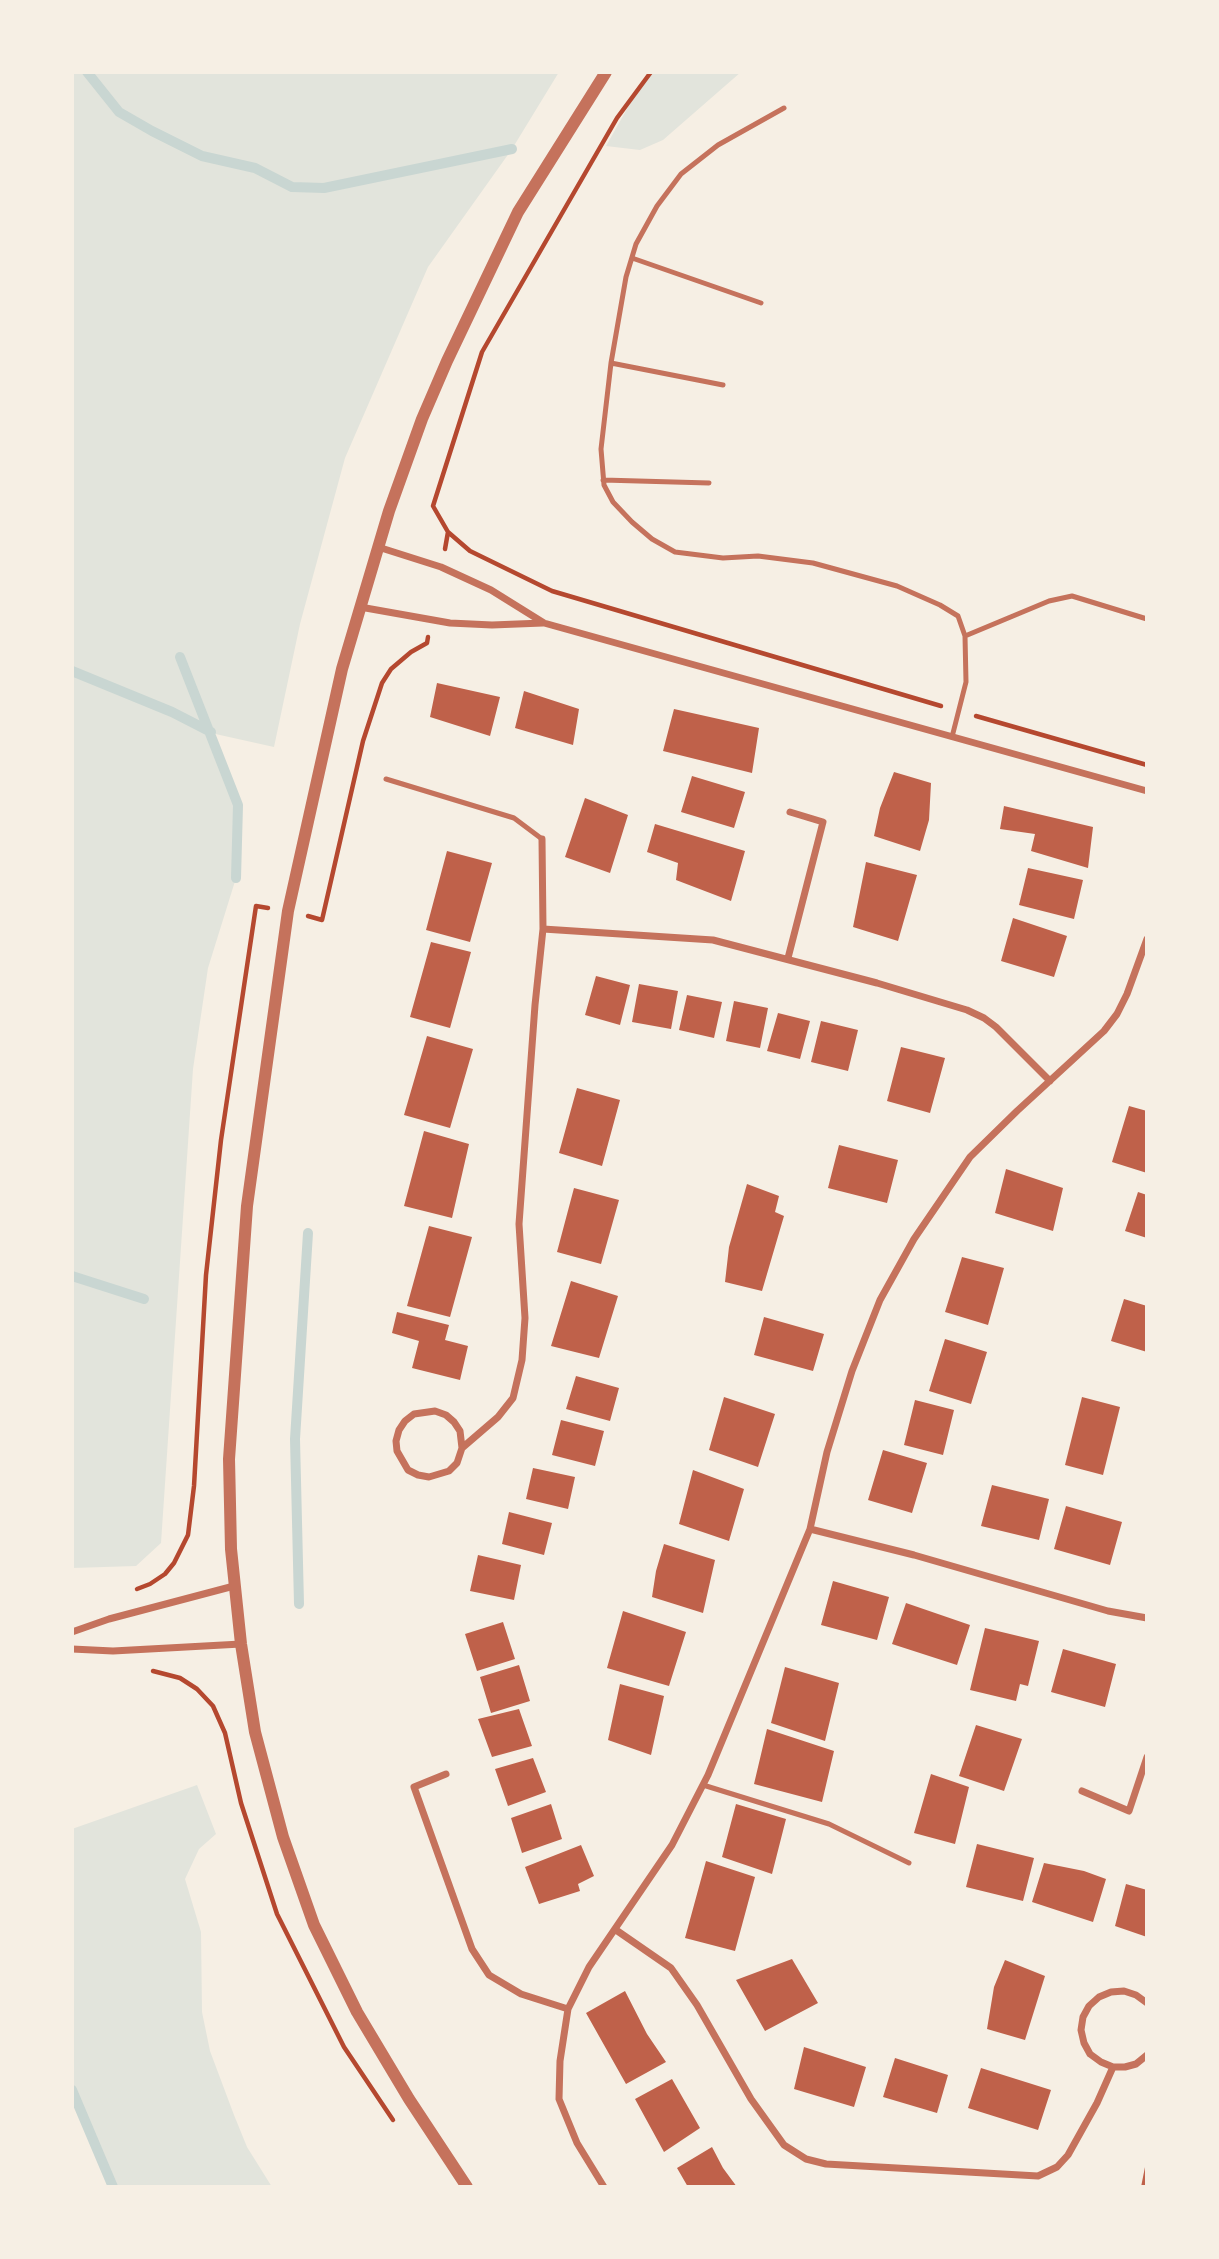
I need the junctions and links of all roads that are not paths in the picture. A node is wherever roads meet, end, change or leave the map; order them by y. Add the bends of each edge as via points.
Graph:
1 (606, 72) edge
2 (784, 108) dead end
3 (632, 258) junction
4 (761, 303) dead end
5 (611, 363) junction
6 (723, 385) dead end
7 (603, 480) junction
8 (709, 483) dead end
9 (378, 547) junction
10 (360, 607) junction
11 (1147, 619) edge
12 (544, 623) junction
13 (965, 636) junction
14 (952, 737) junction
15 (386, 779) dead end
16 (1147, 792) edge
17 (790, 812) dead end
18 (542, 839) joint
19 (543, 929) junction
20 (1147, 939) edge
21 (788, 958) junction
22 (1050, 1081) junction
23 (462, 1448) junction
24 (810, 1529) junction
25 (234, 1586) junction
26 (1147, 1618) edge
27 (72, 1632) edge
28 (241, 1644) junction
29 (72, 1649) edge
30 (1147, 1757) edge
31 (446, 1774) dead end
32 (703, 1785) junction
33 (1082, 1791) dead end
34 (909, 1863) dead end
35 (616, 1930) junction
36 (1147, 2003) edge
37 (568, 2009) junction
38 (1147, 2054) edge
39 (1113, 2067) junction
40 (467, 2187) edge
41 (604, 2187) edge

1 - 9 street via 518,212 462,326 422,419
2 - 3 lane via 718,145 681,174 657,206
3 - 4 lane
3 - 5 lane
5 - 6 lane
5 - 7 lane via 601,449
7 - 8 lane
7 - 13 lane via 612,502 632,522 675,552 723,558 758,556 853,573 940,605 958,616
9 - 10 street
9 - 12 street via 441,567 491,590
10 - 12 street via 431,621
10 - 25 street via 288,911 247,1206 229,1459
11 - 13 lane via 1072,596
12 - 14 street
13 - 14 lane via 966,682
14 - 16 street
15 - 18 lane via 514,818
17 - 21 street via 823,822
18 - 19 street
19 - 21 street via 713,940
19 - 23 street via 519,1224 525,1318 522,1360 513,1398 498,1418
20 - 22 street via 1117,1014
21 - 22 street via 975,1014 996,1027
22 - 24 street via 970,1157 914,1239 880,1300 848,1382
23 - 23 street via 449,1471 429,1477 408,1470 396,1441 399,1430 414,1414 435,1411 454,1422
24 - 26 street
24 - 32 street
25 - 27 street
25 - 28 street
28 - 29 street
28 - 40 street via 267,1784 314,1925 380,2053
30 - 33 street via 1129,1811
31 - 37 street via 414,1787 472,1949 489,1975 521,1994
32 - 34 lane via 829,1824
32 - 35 street
35 - 37 street via 589,1967
35 - 39 street via 671,1968 751,2099 784,2145 806,2159 826,2164 1038,2176 1057,2167 1068,2155
36 - 39 street via 1136,1995 1111,1992 1099,1997 1083,2017 1081,2030 1090,2054
37 - 41 street via 559,2061 559,2099 577,2143
38 - 39 street via 1136,2064

